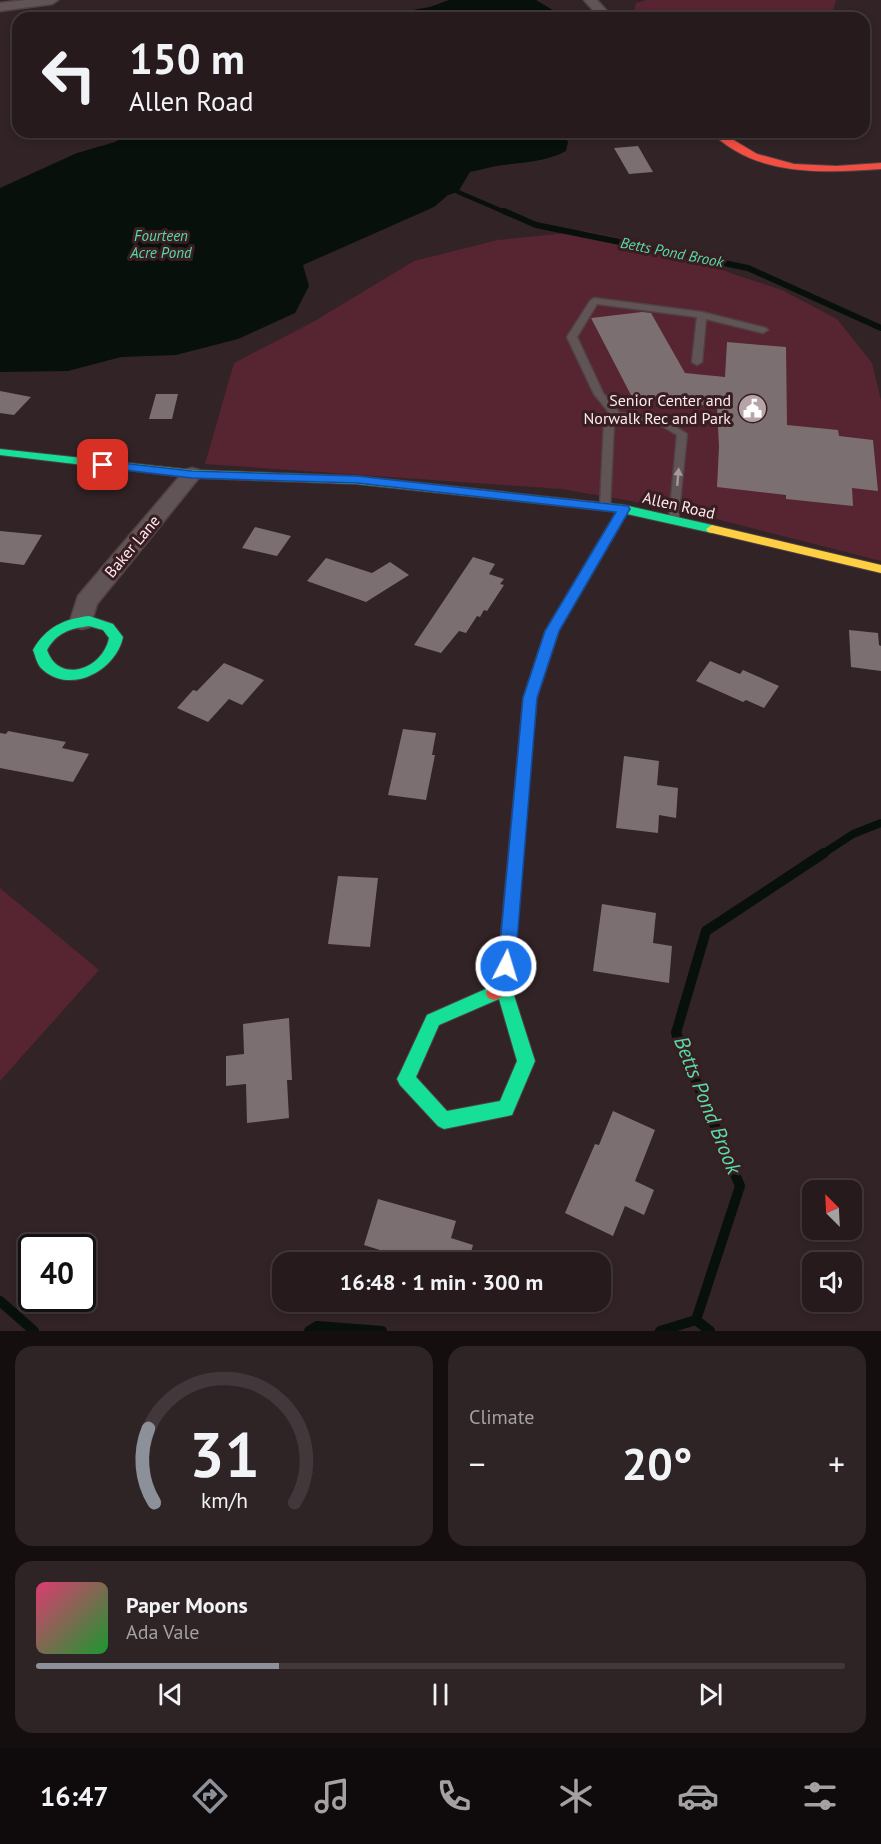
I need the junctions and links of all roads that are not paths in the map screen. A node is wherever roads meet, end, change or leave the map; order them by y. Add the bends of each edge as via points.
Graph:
1 (52, 0) edge
2 (590, 0) edge
3 (0, 7) edge
4 (601, 12) edge
5 (722, 138) edge
6 (881, 166) edge
7 (702, 315) junction
8 (763, 330) dead end
9 (697, 362) dead end
10 (617, 416) junction
11 (0, 452) edge
12 (192, 474) junction
13 (605, 507) junction
14 (624, 509) junction
15 (674, 520) junction
16 (881, 569) edge
17 (82, 621) junction
18 (504, 989) junction

1 - 3 street
2 - 4 street
5 - 6 street via 736,150 785,167 826,171
7 - 8 lane
7 - 9 lane
7 - 10 lane via 594,301 572,337 598,394
10 - 13 lane via 609,422
15 -> 10 lane via 682,434 654,417
11 - 12 street, Allen Road
12 - 13 street, Allen Road via 357,480
12 - 17 street, Baker Lane via 86,602
13 - 14 street, Allen Road
14 - 15 street, Allen Road
14 - 18 street via 552,631 530,698
15 - 16 street, Allen Road
17 - 17 street via 61,627 45,640 40,655 49,668 61,674 83,673 104,664 113,655 117,639 112,630 103,624
18 - 18 street via 434,1020 406,1079 444,1120 506,1109 526,1061

